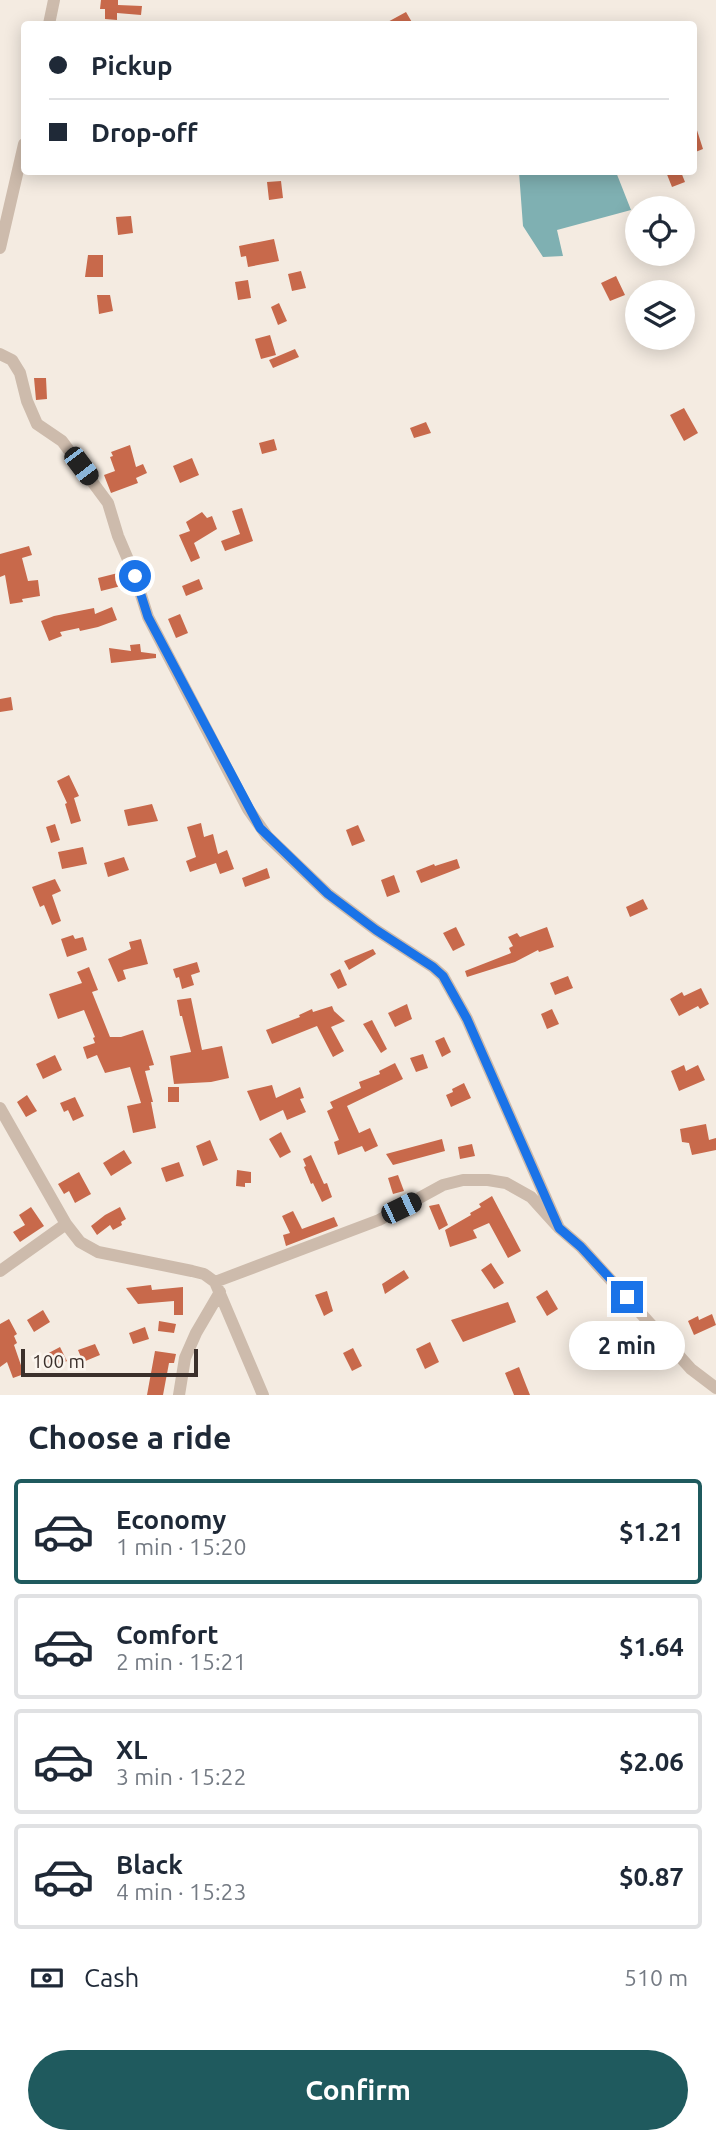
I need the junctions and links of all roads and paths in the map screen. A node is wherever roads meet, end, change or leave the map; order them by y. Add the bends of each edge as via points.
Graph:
1 (54, 0) edge
2 (50, 21) edge
3 (21, 157) edge
4 (0, 248) edge
5 (0, 354) edge
6 (0, 1108) edge
7 (65, 1224) junction
8 (559, 1228) junction
9 (0, 1272) edge
10 (217, 1287) junction
11 (716, 1388) edge
12 (179, 1395) edge
13 (263, 1395) edge

1 - 2 street
3 - 4 street
5 - 8 street via 12,360 20,373 37,424 62,442 108,503 148,617 260,828 328,894 443,976 467,1019
6 - 7 street
7 - 9 street
7 - 10 street via 80,1242 98,1252 192,1270
8 - 10 street via 531,1196 506,1184 463,1180
8 - 11 street via 691,1369
10 - 12 street via 185,1358
10 - 13 street

